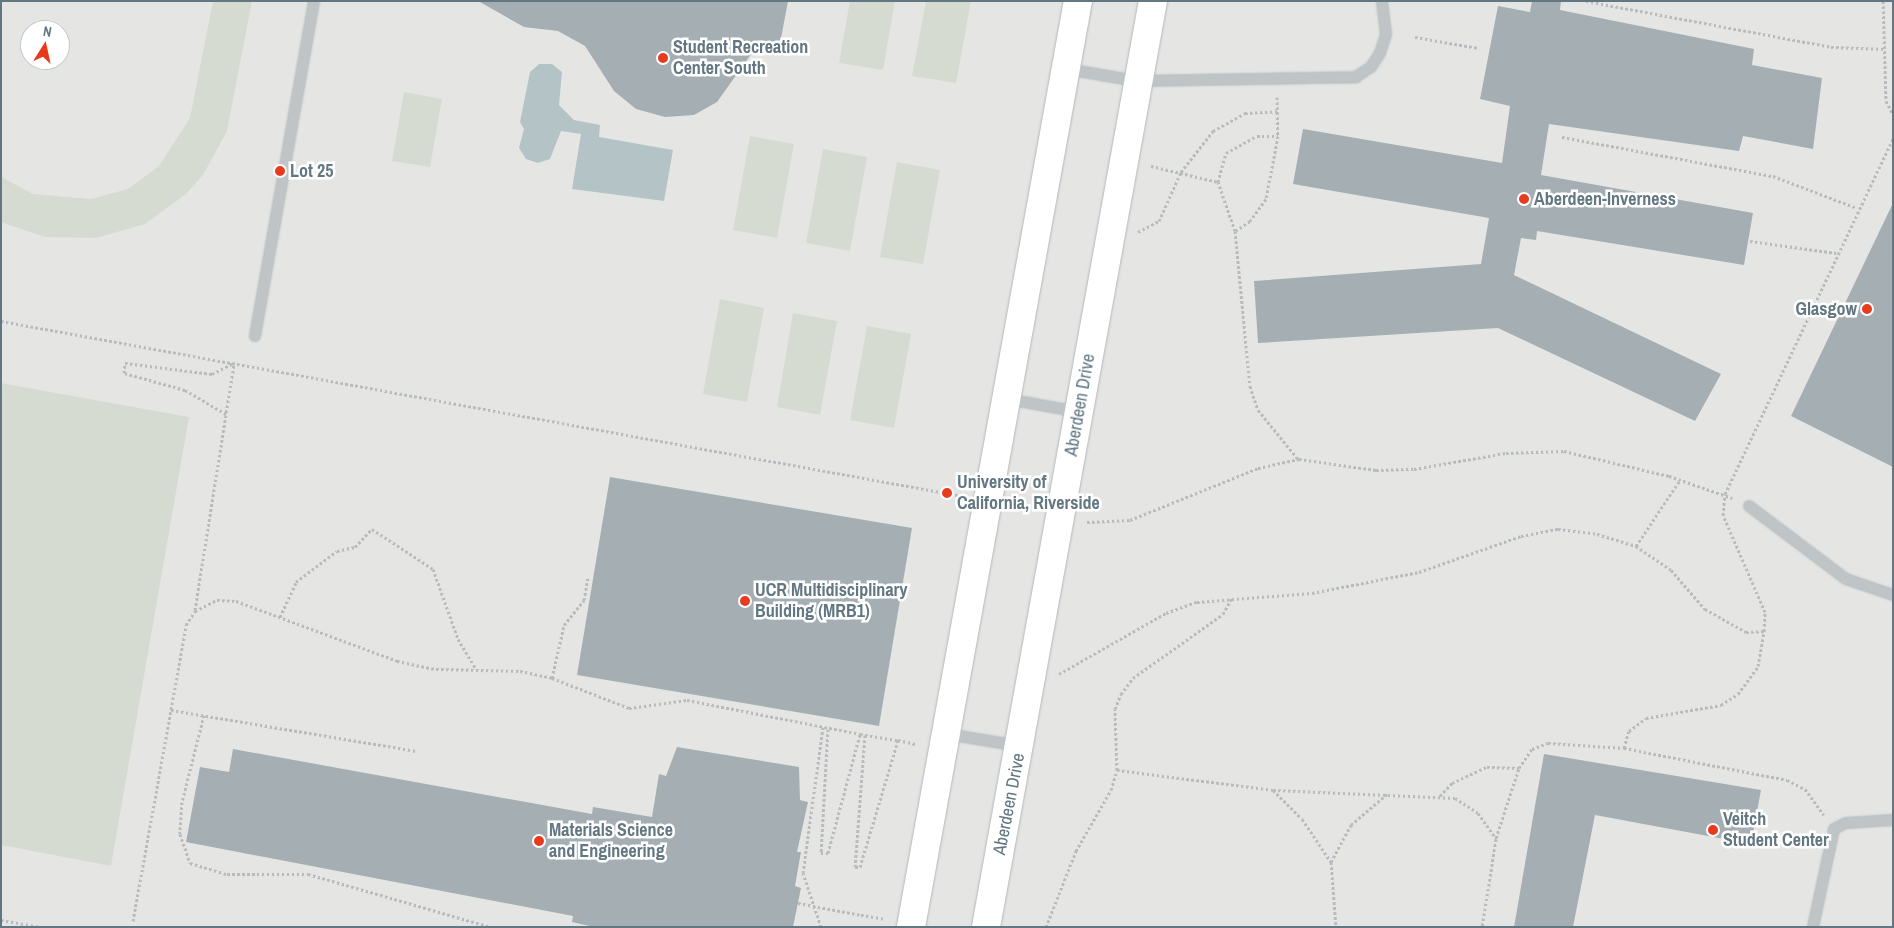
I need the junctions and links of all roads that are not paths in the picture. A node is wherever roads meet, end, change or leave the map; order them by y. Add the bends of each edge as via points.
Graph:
1 (314, 1) edge
2 (1078, 1) edge
3 (1152, 1) edge
4 (1382, 1) edge
5 (1066, 69) junction
6 (1137, 80) junction
7 (255, 336) dead end
8 (1006, 399) junction
9 (1079, 412) junction
10 (1748, 506) dead end
11 (1893, 595) edge
12 (946, 734) junction
13 (1020, 746) junction
14 (1893, 820) edge
15 (900, 923) edge
16 (986, 927) edge
17 (1813, 927) edge

1 - 7 lane
2 - 5 street
3 - 6 street, Aberdeen Drive
4 - 6 lane via 1386,34 1371,67 1356,77
5 - 6 lane
5 - 8 street
6 - 9 street, Aberdeen Drive
8 - 9 lane
8 - 12 street
9 - 13 street, Aberdeen Drive
10 - 11 lane via 1846,579
12 - 13 lane
12 - 15 street
13 - 16 street, Aberdeen Drive
14 - 17 lane via 1846,823 1834,829

